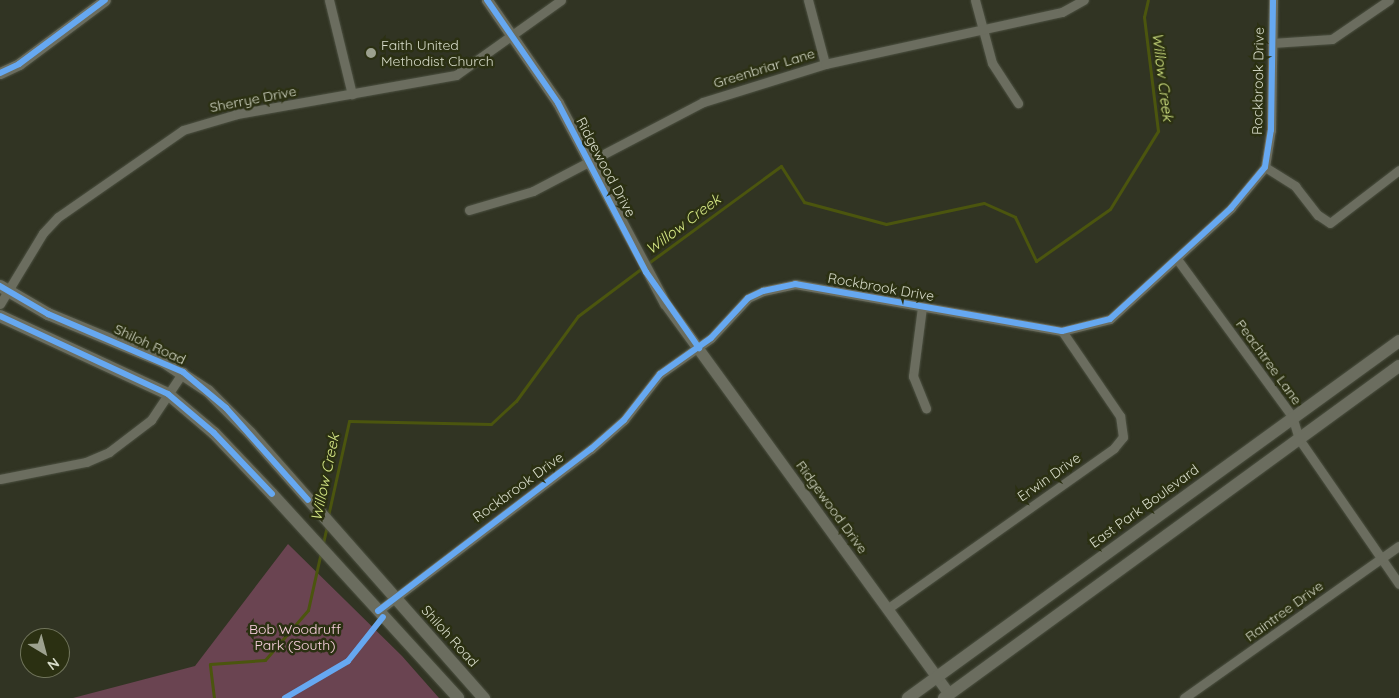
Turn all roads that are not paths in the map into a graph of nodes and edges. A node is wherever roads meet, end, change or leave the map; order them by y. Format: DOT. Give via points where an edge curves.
graph roads {
  1 [pos="105,0"];
  2 [pos="329,0"];
  3 [pos="487,0"];
  4 [pos="561,0"];
  5 [pos="808,0"];
  6 [pos="975,0"];
  7 [pos="1084,0"];
  8 [pos="1273,0"];
  9 [pos="1389,0"];
  10 [pos="983,32"];
  11 [pos="514,37"];
  12 [pos="1272,43"];
  13 [pos="824,64"];
  14 [pos="0,73"];
  15 [pos="352,94"];
  16 [pos="1018,103"];
  17 [pos="590,162"];
  18 [pos="1265,167"];
  19 [pos="1399,170"];
  20 [pos="469,210"];
  21 [pos="1177,259"];
  22 [pos="4,289"];
  23 [pos="0,304"];
  24 [pos="922,307"];
  25 [pos="0,316"];
  26 [pos="1062,331"];
  27 [pos="1399,341"];
  28 [pos="699,348"];
  29 [pos="1399,366"];
  30 [pos="182,372"];
  31 [pos="168,394"];
  32 [pos="926,410"];
  33 [pos="1292,416"];
  34 [pos="1299,439"];
  35 [pos="0,479"];
  36 [pos="1399,546"];
  37 [pos="1381,558"];
  38 [pos="1399,584"];
  39 [pos="395,596"];
  40 [pos="887,608"];
  41 [pos="378,611"];
  42 [pos="936,677"];
  43 [pos="948,697"];
  44 [pos="458,698"];
  45 [pos="484,698"];
  46 [pos="908,698"];
  47 [pos="1184,698"];
  1 -- 14 [label="street" via="19,64"];
  2 -- 15 [label="street"];
  3 -- 11 [label="street, Ridgewood Drive"];
  4 -- 11 [label="street, Sherrye Drive"];
  5 -- 13 [label="street"];
  6 -- 10 [label="street"];
  7 -- 10 [label="street, Greenbriar Lane" via="1062,12"];
  8 -- 12 [label="street, Rockbrook Drive"];
  9 -- 12 [label="street" via="1332,39"];
  10 -- 13 [label="street, Greenbriar Lane"];
  10 -- 16 [label="street" via="992,63"];
  11 -- 15 [label="street, Sherrye Drive" via="456,75"];
  11 -- 17 [label="street, Ridgewood Drive" via="558,103"];
  12 -- 18 [label="street, Rockbrook Drive" via="1272,130"];
  13 -- 17 [label="street, Greenbriar Lane" via="704,102"];
  15 -- 22 [label="street, Sherrye Drive" via="237,114 183,130 58,217"];
  17 -- 20 [label="street, Greenbriar Lane" via="533,191"];
  17 -- 28 [label="street, Ridgewood Drive" via="646,272"];
  18 -- 19 [label="street" via="1295,186 1318,215 1330,222"];
  18 -- 21 [label="street, Rockbrook Drive" via="1231,208"];
  21 -- 26 [label="street, Rockbrook Drive" via="1110,319"];
  21 -- 33 [label="street, Peachtree Lane"];
  22 -- 23 [label="street, Sherrye Drive"];
  22 -- 30 [label="main road, Shiloh Road" via="48,314"];
  24 -- 26 [label="street, Rockbrook Drive"];
  24 -- 28 [label="street, Rockbrook Drive" via="795,284 778,287 748,298"];
  24 -- 32 [label="street" via="913,376"];
  25 -- 31 [label="main road"];
  26 -- 40 [label="street, Erwin Drive" via="1120,416 1122,437 1114,448"];
  27 -- 33 [label="main road, East Park Boulevard"];
  28 -- 39 [label="street, Rockbrook Drive" via="660,374 624,420 591,449"];
  28 -- 40 [label="street, Ridgewood Drive"];
  29 -- 34 [label="main road"];
  30 -- 31 [label="street"];
  30 -- 39 [label="main road, Shiloh Road" via="232,414"];
  31 -- 35 [label="street" via="151,420 110,452 86,462"];
  31 -- 41 [label="main road" via="214,433"];
  33 -- 34 [label="street, Peachtree Lane"];
  33 -- 42 [label="main road, East Park Boulevard"];
  34 -- 37 [label="street, Peachtree Lane"];
  34 -- 43 [label="main road"];
  36 -- 37 [label="street, Raintree Drive"];
  37 -- 38 [label="street, Peachtree Lane"];
  37 -- 47 [label="street, Raintree Drive"];
  39 -- 41 [label="street, Rockbrook Drive"];
  39 -- 45 [label="main road, Shiloh Road"];
  40 -- 42 [label="street, Ridgewood Drive"];
  41 -- 44 [label="main road"];
  42 -- 43 [label="street, Ridgewood Drive"];
  42 -- 46 [label="main road, East Park Boulevard"];
}
